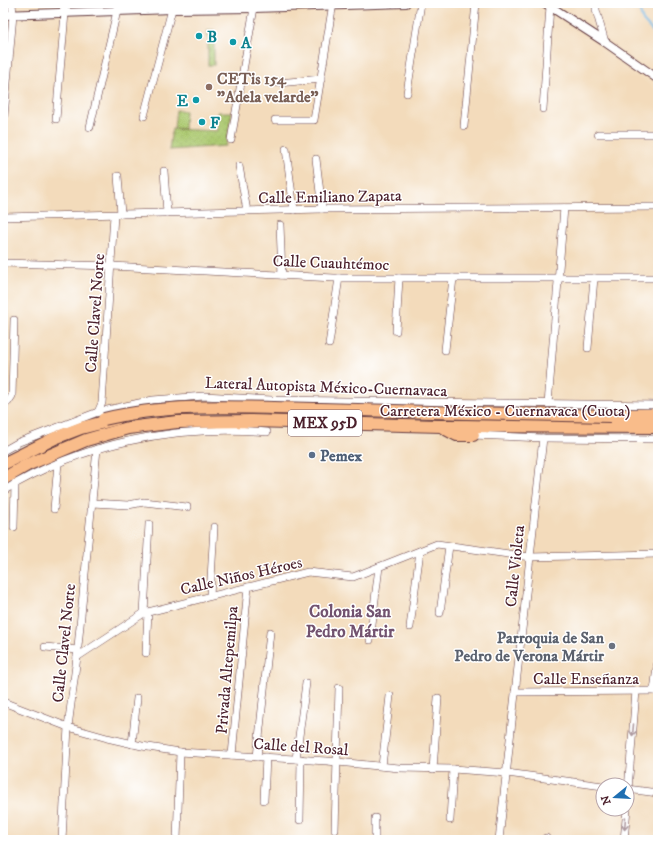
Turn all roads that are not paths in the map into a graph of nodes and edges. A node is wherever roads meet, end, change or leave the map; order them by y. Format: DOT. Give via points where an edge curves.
graph roads {
  1 [pos="12,3"];
  2 [pos="64,3"];
  3 [pos="387,3"];
  4 [pos="406,3"];
  5 [pos="421,3"];
  6 [pos="476,3"];
  7 [pos="596,3"];
  8 [pos="334,4"];
  9 [pos="548,4"];
  10 [pos="279,5"];
  11 [pos="172,6"];
  12 [pos="225,6"];
  13 [pos="117,7"];
  14 [pos="254,8"];
  15 [pos="65,13"];
  16 [pos="3,15"];
  17 [pos="13,15"];
  18 [pos="605,42"];
  19 [pos="658,79"];
  20 [pos="321,80"];
  21 [pos="278,83"];
  22 [pos="407,93"];
  23 [pos="543,109"];
  24 [pos="144,116"];
  25 [pos="56,119"];
  26 [pos="275,120"];
  27 [pos="464,126"];
  28 [pos="90,127"];
  29 [pos="3,128"];
  30 [pos="598,134"];
  31 [pos="658,134"];
  32 [pos="231,140"];
  33 [pos="286,149"];
  34 [pos="316,159"];
  35 [pos="239,166"];
  36 [pos="164,171"];
  37 [pos="118,176"];
  38 [pos="658,207"];
  39 [pos="564,208"];
  40 [pos="322,209"];
  41 [pos="294,210"];
  42 [pos="247,211"];
  43 [pos="167,213"];
  44 [pos="118,214"];
  45 [pos="3,217"];
  46 [pos="280,225"];
  47 [pos="3,263"];
  48 [pos="112,266"];
  49 [pos="282,275"];
  50 [pos="339,278"];
  51 [pos="399,278"];
  52 [pos="453,278"];
  53 [pos="558,278"];
  54 [pos="594,278"];
  55 [pos="658,278"];
  56 [pos="14,320"];
  57 [pos="396,331"];
  58 [pos="329,344"];
  59 [pos="588,348"];
  60 [pos="445,350"];
  61 [pos="3,402"];
  62 [pos="548,404"];
  63 [pos="272,405"];
  64 [pos="658,406"];
  65 [pos="98,412"];
  66 [pos="658,416"];
  67 [pos="658,421"];
  68 [pos="441,426"];
  69 [pos="658,427"];
  70 [pos="267,432"];
  71 [pos="473,435"];
  72 [pos="543,438"];
  73 [pos="658,439"];
  74 [pos="97,449"];
  75 [pos="3,451"];
  76 [pos="3,459"];
  77 [pos="58,463"];
  78 [pos="3,464"];
  79 [pos="3,469"];
  80 [pos="3,479"];
  81 [pos="15,483"];
  82 [pos="3,491"];
  83 [pos="92,503"];
  84 [pos="188,507"];
  85 [pos="54,509"];
  86 [pos="149,524"];
  87 [pos="14,527"];
  88 [pos="214,527"];
  89 [pos="449,546"];
  90 [pos="420,551"];
  91 [pos="658,554"];
  92 [pos="530,557"];
  93 [pos="379,568"];
  94 [pos="248,587"];
  95 [pos="210,596"];
  96 [pos="146,612"];
  97 [pos="440,613"];
  98 [pos="410,627"];
  99 [pos="270,632"];
  100 [pos="370,640"];
  101 [pos="45,647"];
  102 [pos="77,653"];
  103 [pos="146,653"];
  104 [pos="658,659"];
  105 [pos="306,683"];
  106 [pos="339,688"];
  107 [pos="636,691"];
  108 [pos="656,691"];
  109 [pos="515,692"];
  110 [pos="390,696"];
  111 [pos="137,698"];
  112 [pos="438,698"];
  113 [pos="3,702"];
  114 [pos="68,727"];
  115 [pos="132,744"];
  116 [pos="180,752"];
  117 [pos="232,755"];
  118 [pos="257,757"];
  119 [pos="266,757"];
  120 [pos="298,759"];
  121 [pos="337,762"];
  122 [pos="382,766"];
  123 [pos="453,769"];
  124 [pos="433,770"];
  125 [pos="507,773"];
  126 [pos="628,777"];
  127 [pos="595,785"];
  128 [pos="635,790"];
  129 [pos="658,793"];
  130 [pos="264,800"];
  131 [pos="625,817"];
  132 [pos="375,818"];
  133 [pos="300,820"];
  134 [pos="450,820"];
  135 [pos="335,830"];
  136 [pos="62,840"];
  137 [pos="178,840"];
  138 [pos="375,840"];
  139 [pos="499,840"];
  140 [pos="624,840"];
  1 -- 17 [label="street"];
  2 -- 15 [label="street"];
  3 -- 4 [label="street"];
  3 -- 8 [label="street"];
  5 -- 22 [label="street"];
  6 -- 27 [label="street"];
  7 -- 18 [label="street"];
  8 -- 10 [label="street"];
  8 -- 20 [label="street"];
  9 -- 18 [label="street"];
  9 -- 23 [label="street"];
  10 -- 14 [label="street"];
  11 -- 12 [label="street"];
  11 -- 13 [label="street"];
  11 -- 24 [label="street"];
  12 -- 14 [label="street"];
  13 -- 15 [label="street"];
  13 -- 28 [label="street"];
  14 -- 32 [label="street"];
  15 -- 17 [label="street"];
  15 -- 25 [label="street"];
  16 -- 17 [label="street"];
  17 -- 29 [label="street"];
  18 -- 19 [label="street"];
  20 -- 21 [label="street"];
  20 -- 26 [label="street" via="314,120"];
  30 -- 31 [label="street"];
  33 -- 41 [label="street"];
  34 -- 40 [label="street"];
  35 -- 42 [label="street"];
  36 -- 43 [label="street"];
  37 -- 44 [label="street, Calle Clavel Norte"];
  38 -- 39 [label="street, Calle Emiliano Zapata"];
  39 -- 40 [label="street, Calle Emiliano Zapata"];
  39 -- 53 [label="street"];
  40 -- 41 [label="street, Calle Emiliano Zapata"];
  41 -- 42 [label="street, Calle Emiliano Zapata"];
  42 -- 43 [label="street, Calle Emiliano Zapata"];
  43 -- 44 [label="street, Calle Emiliano Zapata"];
  44 -- 45 [label="street, Calle Emiliano Zapata"];
  44 -- 48 [label="street, Calle Clavel Norte"];
  46 -- 49 [label="street"];
  47 -- 48 [label="street, Calle Cuauhtémoc"];
  48 -- 49 [label="street, Calle Cuauhtémoc"];
  48 -- 65 [label="street, Calle Clavel Norte" via="102,403"];
  49 -- 50 [label="street, Calle Cuauhtémoc"];
  50 -- 51 [label="street, Calle Cuauhtémoc"];
  50 -- 58 [label="street"];
  51 -- 52 [label="street, Calle Cuauhtémoc"];
  51 -- 57 [label="street"];
  52 -- 53 [label="street, Calle Cuauhtémoc"];
  52 -- 60 [label="street"];
  53 -- 54 [label="street, Calle Cuauhtémoc"];
  53 -- 62 [label="street"];
  54 -- 55 [label="street, Calle Cuauhtémoc"];
  54 -- 59 [label="street"];
  56 -- 61 [label="street" via="12,396 8,402"];
  62 -- 63 [label="street, Lateral Autopista México-Cuernavaca"];
  62 -- 64 [label="street, Lateral Autopista México-Cuernavaca"];
  63 -- 65 [label="street, Lateral Autopista México-Cuernavaca" via="204,396 153,400"];
  63 -- 66 [label="highway, Carretera México - Cuernavaca (Cuota) / MEX 95D" via="382,416"];
  63 -- 78 [label="highway, Carretera México - Cuernavaca (Cuota) / MEX 95D" via="154,412 115,420 81,428 55,438"];
  65 -- 75 [label="street, Lateral Autopista México-Cuernavaca" via="19,442"];
  66 -- 76 [label="highway, bridge" via="286,408 162,409 123,414 82,424"];
  67 -- 79 [label="highway" via="188,417 150,420 92,432 36,453"];
  68 -- 69 [label="highway, Carretera México - Cuernavaca (Cuota) / MEX 95D"];
  68 -- 71 [label="highway" via="457,435"];
  68 -- 80 [label="highway, Carretera México - Cuernavaca (Cuota) / MEX 95D" via="251,421 151,424 86,440 27,465"];
  70 -- 74 [label="street" via="237,429 180,433 146,437"];
  71 -- 72 [label="street"];
  72 -- 73 [label="street"];
  72 -- 92 [label="street, Calle Violeta"];
  74 -- 77 [label="street"];
  74 -- 83 [label="street, Calle Clavel Norte"];
  77 -- 81 [label="street"];
  77 -- 85 [label="street"];
  81 -- 82 [label="street"];
  81 -- 87 [label="street"];
  83 -- 84 [label="street" via="128,505 144,502"];
  83 -- 102 [label="street, Calle Clavel Norte"];
  86 -- 96 [label="street"];
  88 -- 95 [label="street"];
  89 -- 90 [label="street, Calle Niños Héroes" via="437,544"];
  89 -- 92 [label="street, Calle Niños Héroes"];
  89 -- 97 [label="street"];
  90 -- 93 [label="street, Calle Niños Héroes"];
  90 -- 98 [label="street"];
  91 -- 92 [label="street, Calle Niños Héroes"];
  92 -- 109 [label="street, Calle Violeta"];
  93 -- 94 [label="street, Calle Niños Héroes" via="352,577 308,572"];
  93 -- 100 [label="street"];
  94 -- 95 [label="street, Calle Niños Héroes"];
  94 -- 117 [label="street, Privada Altepemilpa"];
  95 -- 96 [label="street, Calle Niños Héroes"];
  96 -- 102 [label="street, Calle Niños Héroes"];
  96 -- 103 [label="street"];
  99 -- 118 [label="street"];
  101 -- 102 [label="street"];
  102 -- 114 [label="street, Calle Clavel Norte"];
  104 -- 108 [label="street"];
  105 -- 120 [label="street"];
  106 -- 121 [label="street"];
  107 -- 108 [label="street, Calle Enseñanza"];
  107 -- 109 [label="street, Calle Enseñanza"];
  107 -- 126 [label="street, one-way"];
  109 -- 125 [label="street, Calle Violeta"];
  110 -- 122 [label="street"];
  111 -- 115 [label="street"];
  112 -- 124 [label="street"];
  113 -- 114 [label="street, Calle del Rosal"];
  114 -- 115 [label="street, Calle del Rosal"];
  114 -- 136 [label="street, Calle Clavel Norte"];
  115 -- 116 [label="street, Calle del Rosal"];
  116 -- 117 [label="street, Calle del Rosal"];
  116 -- 137 [label="street"];
  117 -- 118 [label="street, Calle del Rosal"];
  118 -- 119 [label="street, Calle del Rosal"];
  119 -- 120 [label="street, Calle del Rosal"];
  119 -- 130 [label="street"];
  120 -- 121 [label="street, Calle del Rosal"];
  120 -- 133 [label="street"];
  121 -- 122 [label="street, Calle del Rosal"];
  121 -- 135 [label="street"];
  122 -- 124 [label="street, Calle del Rosal"];
  123 -- 124 [label="street, Calle del Rosal"];
  123 -- 125 [label="street, Calle del Rosal"];
  123 -- 134 [label="street"];
  125 -- 127 [label="street, Calle del Rosal"];
  125 -- 139 [label="street, Calle Violeta"];
  128 -- 129 [label="street"];
  131 -- 140 [label="street, one-way"];
  132 -- 138 [label="street"];
}
